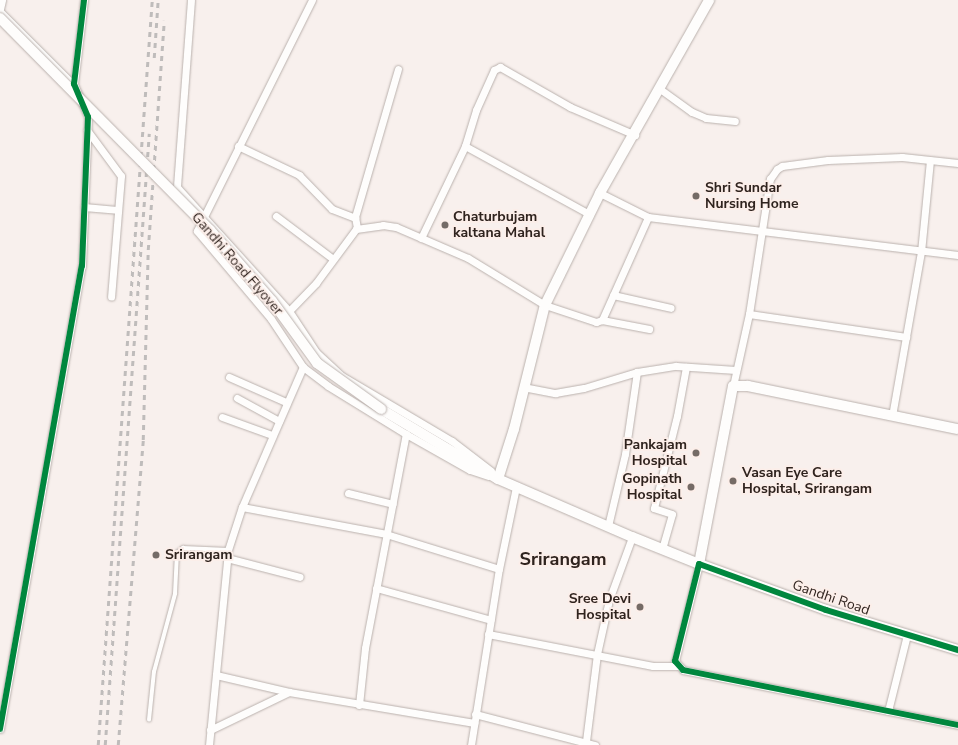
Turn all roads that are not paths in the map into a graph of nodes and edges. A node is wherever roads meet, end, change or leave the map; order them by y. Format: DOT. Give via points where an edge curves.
graph roads {
  1 [pos="2,0"];
  2 [pos="84,0"];
  3 [pos="191,0"];
  4 [pos="312,0"];
  5 [pos="709,0"];
  6 [pos="0,9"];
  7 [pos="0,18"];
  8 [pos="398,69"];
  9 [pos="74,84"];
  10 [pos="659,90"];
  11 [pos="735,121"];
  12 [pos="87,130"];
  13 [pos="636,132"];
  14 [pos="238,146"];
  15 [pos="465,146"];
  16 [pos="930,160"];
  17 [pos="958,163"];
  18 [pos="600,193"];
  19 [pos="84,207"];
  20 [pos="117,210"];
  21 [pos="589,214"];
  22 [pos="204,215"];
  23 [pos="276,216"];
  24 [pos="648,217"];
  25 [pos="355,218"];
  26 [pos="357,228"];
  27 [pos="762,232"];
  28 [pos="421,238"];
  29 [pos="921,252"];
  30 [pos="958,255"];
  31 [pos="333,259"];
  32 [pos="613,295"];
  33 [pos="111,297"];
  34 [pos="545,305"];
  35 [pos="671,308"];
  36 [pos="289,311"];
  37 [pos="749,314"];
  38 [pos="602,320"];
  39 [pos="649,330"];
  40 [pos="906,337"];
  41 [pos="303,367"];
  42 [pos="686,367"];
  43 [pos="736,370"];
  44 [pos="637,372"];
  45 [pos="230,377"];
  46 [pos="733,386"];
  47 [pos="522,390"];
  48 [pos="238,398"];
  49 [pos="286,402"];
  50 [pos="892,416"];
  51 [pos="222,417"];
  52 [pos="278,421"];
  53 [pos="958,429"];
  54 [pos="406,434"];
  55 [pos="272,436"];
  56 [pos="498,479"];
  57 [pos="516,487"];
  58 [pos="348,493"];
  59 [pos="393,504"];
  60 [pos="242,508"];
  61 [pos="608,526"];
  62 [pos="386,534"];
  63 [pos="632,537"];
  64 [pos="662,549"];
  65 [pos="228,550"];
  66 [pos="227,558"];
  67 [pos="699,564"];
  68 [pos="499,569"];
  69 [pos="300,577"];
  70 [pos="376,588"];
  71 [pos="491,620"];
  72 [pos="488,634"];
  73 [pos="907,635"];
  74 [pos="958,650"];
  75 [pos="597,654"];
  76 [pos="678,666"];
  77 [pos="216,675"];
  78 [pos="3,691"];
  79 [pos="289,692"];
  80 [pos="359,704"];
  81 [pos="888,711"];
  82 [pos="475,714"];
  83 [pos="149,720"];
  84 [pos="474,723"];
  85 [pos="958,725"];
  86 [pos="0,729"];
  87 [pos="210,730"];
  88 [pos="586,741"];
  89 [pos="209,745"];
  90 [pos="471,745"];
  91 [pos="595,745"];
  1 -- 6 [label="street"];
  2 -- 9 [label="street"];
  3 -- 22 [label="street" via="176,182"];
  4 -- 14 [label="street"];
  5 -- 10 [label="main road"];
  6 -- 9 [label="lane"];
  7 -- 56 [label="main road, Gandhi Road Flyover, bridge" via="210,230 275,305 317,363 381,409"];
  8 -- 25 [label="street"];
  9 -- 12 [label="street" via="87,114"];
  10 -- 11 [label="street" via="692,112 706,118"];
  10 -- 13 [label="main road"];
  12 -- 19 [label="street"];
  12 -- 20 [label="street" via="120,173"];
  13 -- 15 [label="street" via="570,107 500,67 495,68 476,110"];
  13 -- 18 [label="main road"];
  14 -- 22 [label="street"];
  14 -- 25 [label="street" via="299,175 332,210"];
  15 -- 21 [label="street"];
  15 -- 28 [label="street"];
  16 -- 17 [label="street"];
  16 -- 27 [label="street" via="902,157 836,159 782,166 770,179"];
  16 -- 29 [label="street"];
  18 -- 21 [label="main road"];
  18 -- 24 [label="street"];
  19 -- 20 [label="street"];
  19 -- 78 [label="street" via="80,275"];
  20 -- 33 [label="street"];
  21 -- 34 [label="main road"];
  22 -- 36 [label="street"];
  22 -- 41 [label="street" via="197,227 198,234 271,319"];
  23 -- 31 [label="street"];
  24 -- 27 [label="street"];
  24 -- 32 [label="street"];
  25 -- 26 [label="street"];
  26 -- 28 [label="street" via="389,225"];
  26 -- 31 [label="street"];
  27 -- 29 [label="street"];
  27 -- 37 [label="street"];
  28 -- 34 [label="street" via="468,258"];
  29 -- 30 [label="street"];
  29 -- 40 [label="street"];
  31 -- 36 [label="street" via="316,283"];
  32 -- 35 [label="street"];
  32 -- 38 [label="street"];
  34 -- 38 [label="street" via="592,323"];
  34 -- 47 [label="main road"];
  36 -- 56 [label="street" via="316,352 342,376 452,441 484,464"];
  37 -- 40 [label="street"];
  37 -- 43 [label="street"];
  38 -- 39 [label="street"];
  40 -- 50 [label="street"];
  41 -- 49 [label="street"];
  41 -- 54 [label="street" via="328,386"];
  42 -- 43 [label="street"];
  42 -- 44 [label="street"];
  42 -- 64 [label="street" via="677,416 654,508 672,514"];
  43 -- 46 [label="street"];
  44 -- 47 [label="street" via="584,388 555,393"];
  44 -- 61 [label="street" via="625,454"];
  45 -- 49 [label="street"];
  46 -- 50 [label="main road" via="748,386"];
  46 -- 67 [label="main road"];
  47 -- 56 [label="main road" via="514,429"];
  48 -- 52 [label="street"];
  49 -- 52 [label="street"];
  50 -- 53 [label="main road"];
  51 -- 55 [label="street"];
  52 -- 55 [label="street"];
  54 -- 56 [label="street" via="470,470"];
  54 -- 59 [label="street"];
  55 -- 60 [label="street"];
  56 -- 57 [label="main road, Gandhi Road"];
  57 -- 61 [label="main road, Gandhi Road"];
  57 -- 68 [label="street"];
  58 -- 59 [label="street"];
  59 -- 62 [label="street"];
  60 -- 62 [label="street"];
  60 -- 65 [label="street"];
  61 -- 63 [label="main road, Gandhi Road"];
  62 -- 68 [label="street"];
  62 -- 70 [label="street"];
  63 -- 64 [label="main road, Gandhi Road"];
  63 -- 75 [label="street" via="609,600"];
  64 -- 67 [label="main road, Gandhi Road"];
  65 -- 66 [label="street"];
  65 -- 83 [label="lane" via="183,548 177,553 175,594 154,672"];
  66 -- 69 [label="street"];
  66 -- 77 [label="street"];
  67 -- 73 [label="main road, Gandhi Road" via="826,610"];
  67 -- 76 [label="street" via="675,661"];
  68 -- 71 [label="street"];
  70 -- 71 [label="street"];
  70 -- 80 [label="street" via="365,648"];
  71 -- 72 [label="street"];
  72 -- 75 [label="street"];
  72 -- 82 [label="street"];
  73 -- 74 [label="main road, Gandhi Road"];
  73 -- 81 [label="street"];
  75 -- 76 [label="street" via="653,666"];
  75 -- 88 [label="street"];
  76 -- 81 [label="street" via="683,670"];
  77 -- 79 [label="street"];
  77 -- 87 [label="street"];
  78 -- 86 [label="street"];
  79 -- 80 [label="street"];
  79 -- 87 [label="street"];
  80 -- 84 [label="street"];
  81 -- 85 [label="street"];
  82 -- 84 [label="street"];
  82 -- 88 [label="street"];
  84 -- 90 [label="street"];
  87 -- 89 [label="street"];
  88 -- 91 [label="street"];
}
